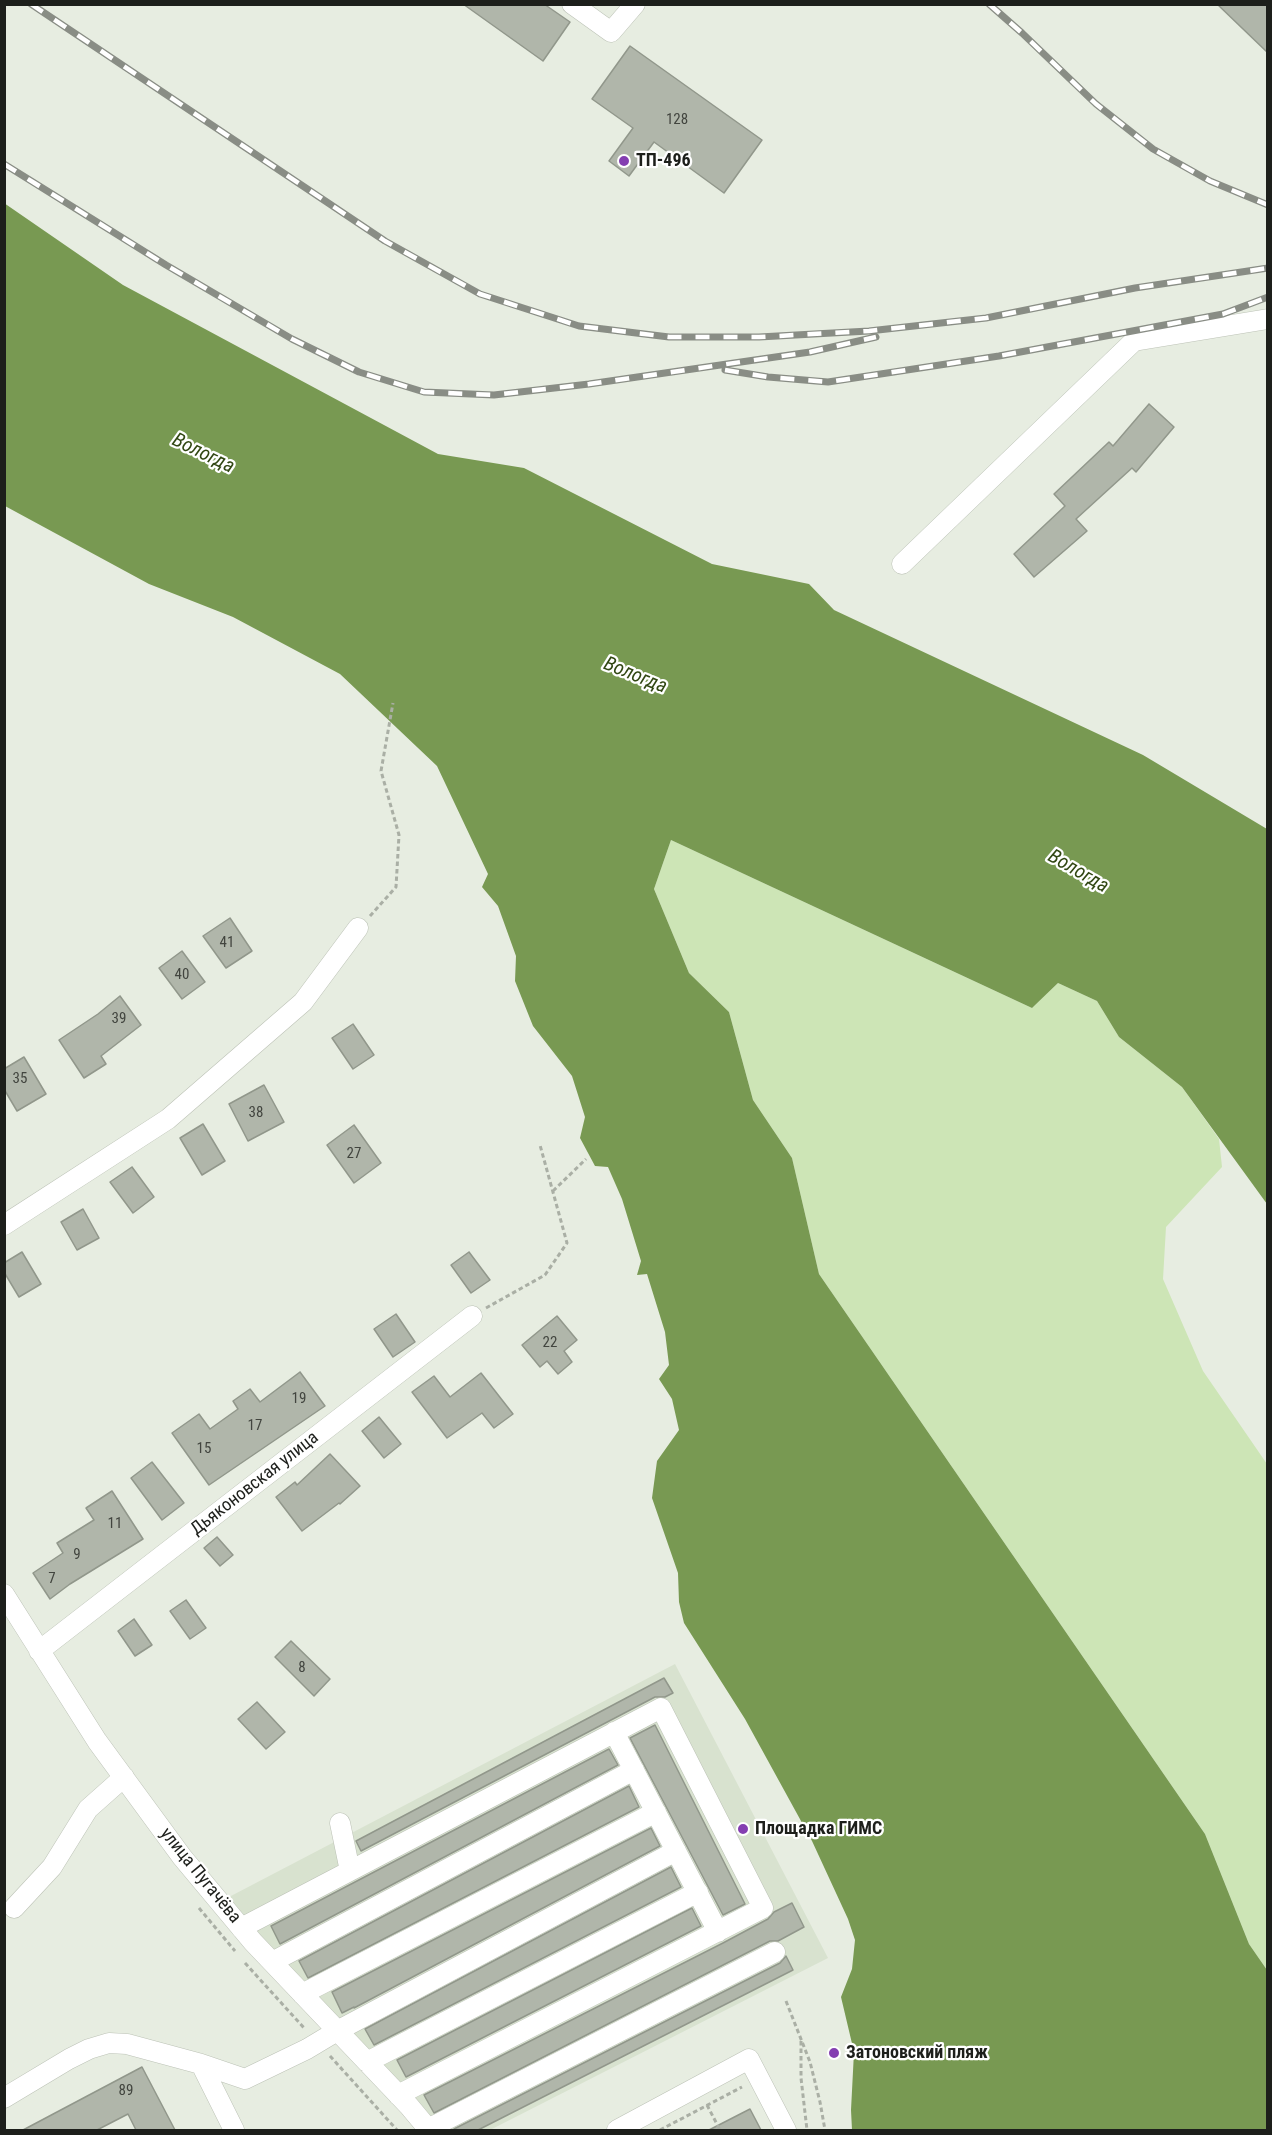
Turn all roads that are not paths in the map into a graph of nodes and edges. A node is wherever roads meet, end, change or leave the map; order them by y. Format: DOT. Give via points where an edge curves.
graph roads {
  1 [pos="572,4"];
  2 [pos="635,4"];
  3 [pos="1268,318"];
  4 [pos="902,564"];
  5 [pos="358,928"];
  6 [pos="4,1225"];
  7 [pos="472,1316"];
  8 [pos="4,1594"];
  9 [pos="39,1651"];
  10 [pos="614,1732"];
  11 [pos="634,1770"];
  12 [pos="124,1777"];
  13 [pos="656,1812"];
  14 [pos="340,1823"];
  15 [pos="676,1851"];
  16 [pos="350,1871"];
  17 [pos="698,1892"];
  18 [pos="14,1908"];
  19 [pos="241,1928"];
  20 [pos="718,1932"];
  21 [pos="775,1952"];
  22 [pos="272,1962"];
  23 [pos="302,1994"];
  24 [pos="337,2031"];
  25 [pos="367,2062"];
  26 [pos="201,2064"];
  27 [pos="398,2095"];
  28 [pos="4,2098"];
  29 [pos="234,2130"];
  30 [pos="429,2130"];
  31 [pos="617,2130"];
  32 [pos="786,2130"];
  1 -- 2 [label="street" via="611,32"];
  3 -- 4 [label="street" via="1134,341"];
  5 -- 6 [label="street" via="303,1002 168,1119"];
  7 -- 9 [label="street, Дьяконовская улица"];
  8 -- 9 [label="street, улица Пугачёва"];
  9 -- 12 [label="street, улица Пугачёва"];
  10 -- 11 [label="street"];
  10 -- 16 [label="street"];
  10 -- 20 [label="street" via="661,1708 763,1908"];
  11 -- 13 [label="street"];
  11 -- 22 [label="street"];
  12 -- 18 [label="street" via="88,1809 52,1867"];
  12 -- 19 [label="street, улица Пугачёва" via="182,1857"];
  13 -- 15 [label="street"];
  13 -- 23 [label="street"];
  14 -- 16 [label="street"];
  15 -- 17 [label="street"];
  15 -- 24 [label="street"];
  16 -- 19 [label="street"];
  17 -- 20 [label="street"];
  17 -- 25 [label="street"];
  19 -- 22 [label="street, улица Пугачёва"];
  20 -- 27 [label="street"];
  21 -- 30 [label="street"];
  22 -- 23 [label="street, улица Пугачёва"];
  23 -- 24 [label="street, улица Пугачёва"];
  24 -- 25 [label="street, улица Пугачёва"];
  24 -- 26 [label="street" via="245,2079"];
  25 -- 27 [label="street, улица Пугачёва"];
  26 -- 28 [label="street" via="127,2044 109,2043 88,2049"];
  26 -- 29 [label="street"];
  27 -- 30 [label="street, улица Пугачёва"];
  31 -- 32 [label="street" via="749,2059"];
}
